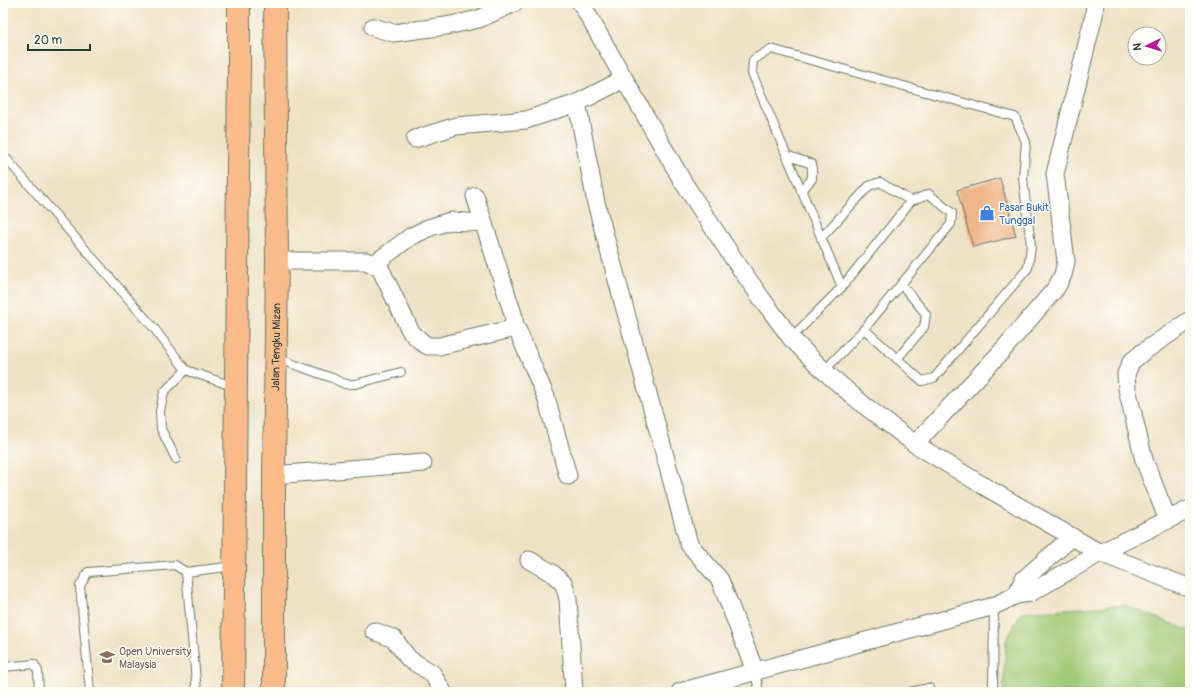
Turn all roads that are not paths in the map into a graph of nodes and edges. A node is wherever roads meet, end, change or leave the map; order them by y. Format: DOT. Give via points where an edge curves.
graph roads {
  1 [pos="239,3"];
  2 [pos="275,3"];
  3 [pos="514,3"];
  4 [pos="581,3"];
  5 [pos="1096,3"];
  6 [pos="373,27"];
  7 [pos="624,79"];
  8 [pos="577,103"];
  9 [pos="415,139"];
  10 [pos="3,154"];
  11 [pos="786,155"];
  12 [pos="801,191"];
  13 [pos="475,196"];
  14 [pos="912,201"];
  15 [pos="484,223"];
  16 [pos="821,238"];
  17 [pos="278,261"];
  18 [pos="374,264"];
  19 [pos="901,284"];
  20 [pos="842,287"];
  21 [pos="1190,320"];
  22 [pos="514,322"];
  23 [pos="864,330"];
  24 [pos="791,338"];
  25 [pos="276,358"];
  26 [pos="897,359"];
  27 [pos="186,370"];
  28 [pos="824,371"];
  29 [pos="401,372"];
  30 [pos="236,387"];
  31 [pos="915,444"];
  32 [pos="176,458"];
  33 [pos="423,463"];
  34 [pos="274,475"];
  35 [pos="568,476"];
  36 [pos="1190,510"];
  37 [pos="1168,520"];
  38 [pos="1072,537"];
  39 [pos="1100,553"];
  40 [pos="529,560"];
  41 [pos="234,566"];
  42 [pos="186,572"];
  43 [pos="1190,588"];
  44 [pos="1016,595"];
  45 [pos="994,606"];
  46 [pos="374,631"];
  47 [pos="3,667"];
  48 [pos="755,671"];
  49 [pos="929,688"];
  50 [pos="700,689"];
  51 [pos="39,692"];
  52 [pos="90,692"];
  53 [pos="197,692"];
  54 [pos="233,692"];
  55 [pos="274,692"];
  56 [pos="443,692"];
  57 [pos="574,692"];
  58 [pos="680,692"];
  59 [pos="759,692"];
  60 [pos="910,692"];
  61 [pos="993,692"];
  1 -- 30 [label="highway"];
  2 -- 17 [label="highway, Jalan Tengku Mizan"];
  3 -- 6 [label="street" via="480,19 446,26 394,33"];
  4 -- 7 [label="street"];
  5 -- 31 [label="street" via="1055,174 1066,261 1063,275 1056,288 1001,352"];
  7 -- 8 [label="street"];
  7 -- 24 [label="street" via="683,182"];
  8 -- 9 [label="street" via="526,120 456,126"];
  8 -- 48 [label="street" via="596,203 689,544 720,580"];
  10 -- 27 [label="lane" via="153,327"];
  11 -- 12 [label="lane"];
  11 -- 12 [label="lane" via="812,164 812,179"];
  11 -- 26 [label="lane" via="752,73 753,60 772,49 1015,117 1026,142 1023,178 1031,246 1028,268 934,378 922,381"];
  12 -- 16 [label="lane"];
  13 -- 15 [label="street"];
  14 -- 16 [label="lane" via="880,182 869,186"];
  14 -- 19 [label="lane" via="929,194 952,213 951,224"];
  14 -- 20 [label="lane"];
  15 -- 18 [label="street" via="450,221 428,228 410,237"];
  15 -- 22 [label="street"];
  16 -- 20 [label="lane"];
  17 -- 18 [label="street" via="366,261"];
  17 -- 25 [label="highway, Jalan Tengku Mizan"];
  18 -- 22 [label="street" via="380,268 411,332 428,346 439,346 507,330 512,328"];
  19 -- 23 [label="lane"];
  19 -- 26 [label="lane" via="926,314 924,327"];
  20 -- 24 [label="lane"];
  21 -- 37 [label="street" via="1131,362 1126,374 1127,389 1144,460"];
  22 -- 35 [label="street" via="546,397"];
  23 -- 26 [label="lane"];
  23 -- 28 [label="lane"];
  24 -- 28 [label="street"];
  25 -- 29 [label="lane" via="345,384 355,384"];
  25 -- 34 [label="highway, Jalan Tengku Mizan"];
  27 -- 30 [label="lane"];
  27 -- 32 [label="lane" via="164,392 160,411 161,429"];
  28 -- 31 [label="street" via="864,406"];
  30 -- 41 [label="highway"];
  31 -- 38 [label="street"];
  33 -- 34 [label="street"];
  34 -- 55 [label="highway, Jalan Tengku Mizan"];
  36 -- 37 [label="street"];
  37 -- 39 [label="street"];
  38 -- 39 [label="street"];
  38 -- 44 [label="street" via="1022,580"];
  39 -- 43 [label="street"];
  39 -- 44 [label="street" via="1030,593"];
  40 -- 57 [label="street" via="552,573 564,584 568,599"];
  41 -- 42 [label="lane"];
  41 -- 54 [label="highway"];
  42 -- 52 [label="lane" via="175,565 88,572 80,586"];
  42 -- 53 [label="lane"];
  44 -- 45 [label="street"];
  45 -- 48 [label="street"];
  45 -- 61 [label="lane"];
  46 -- 56 [label="street" via="394,639 409,659 432,673"];
  47 -- 51 [label="lane" via="34,664 38,671"];
  48 -- 50 [label="street"];
  48 -- 59 [label="lane"];
  49 -- 60 [label="lane"];
  50 -- 58 [label="street"];
}
